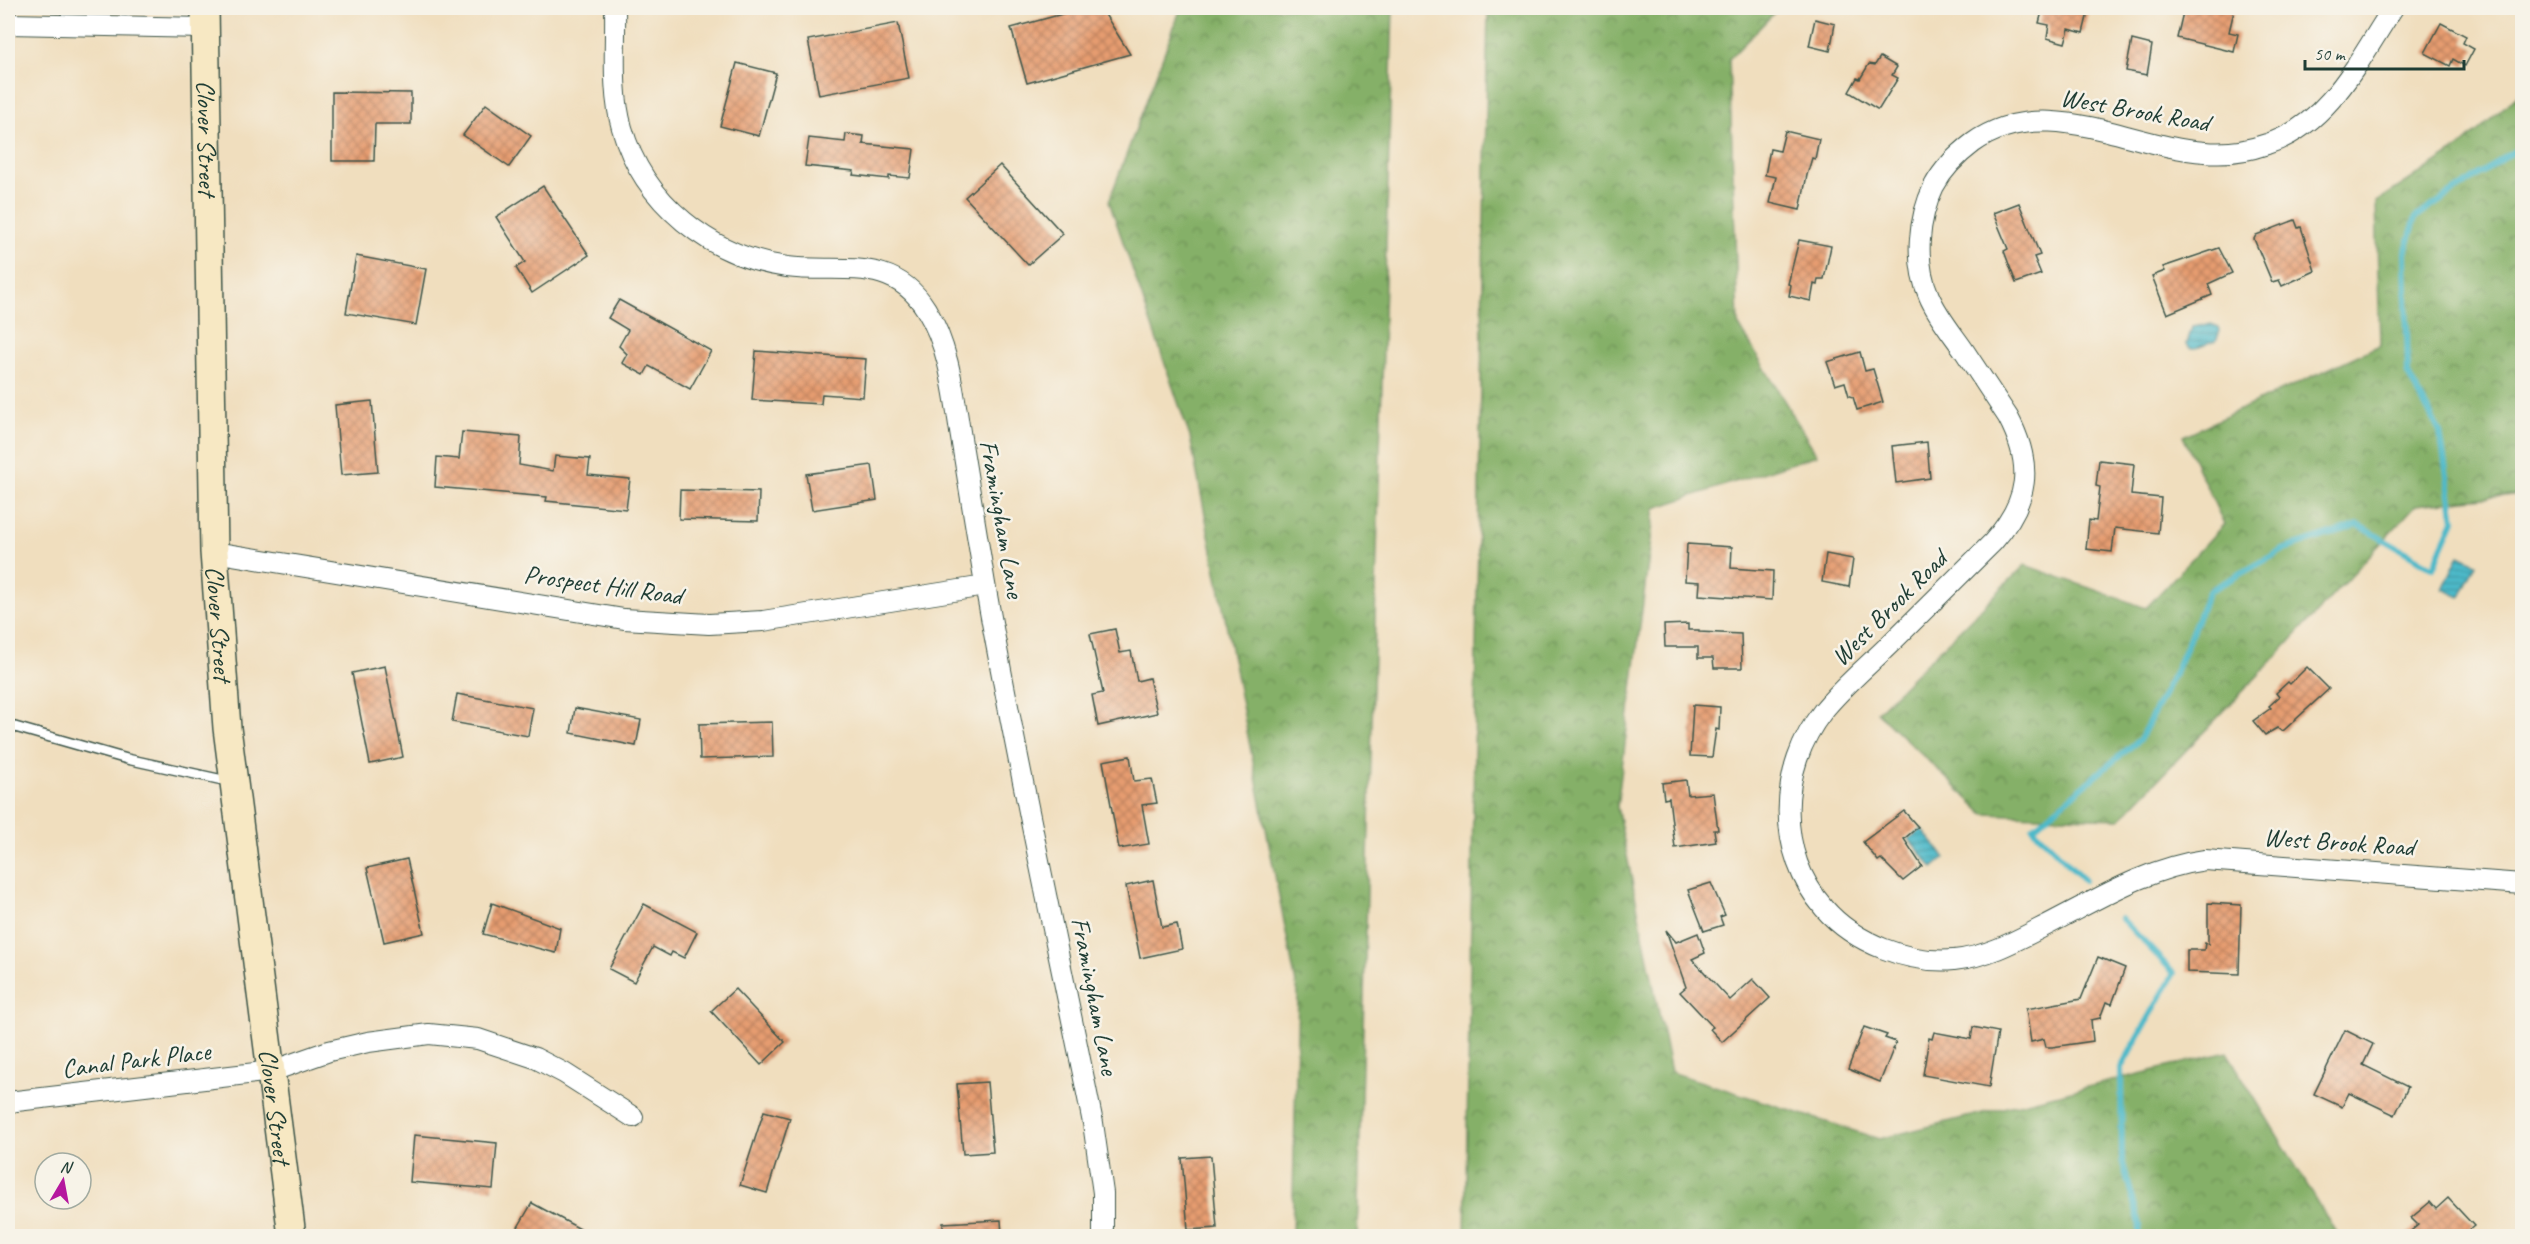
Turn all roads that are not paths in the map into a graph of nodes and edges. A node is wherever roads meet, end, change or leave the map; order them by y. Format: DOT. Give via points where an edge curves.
graph roads {
  1 [pos="615,8"];
  2 [pos="2393,8"];
  3 [pos="205,18"];
  4 [pos="8,24"];
  5 [pos="214,552"];
  6 [pos="986,585"];
  7 [pos="8,725"];
  8 [pos="234,782"];
  9 [pos="2523,884"];
  10 [pos="272,1071"];
  11 [pos="8,1102"];
  12 [pos="633,1117"];
  13 [pos="292,1236"];
  14 [pos="1103,1236"];
  1 -- 6 [label="street, Framingham Lane" via="616,90 621,126 633,158 672,211 697,234 759,262 787,267 856,268 892,278 906,286 928,312 945,352 951,379"];
  2 -- 9 [label="street, West Brook Road" via="2322,110 2290,135 2270,144 2248,150 2204,152 2083,125 2040,122 1998,129 1962,151 1946,167 1928,200 1923,220 1919,241 1923,279 1938,313 2018,435 2024,462 2023,490 2017,509 1993,542 1824,710 1800,750 1788,820 1798,865 1810,890 1826,910 1873,943 1932,960 1972,957 2004,947 2148,874 2205,860"];
  3 -- 4 [label="street"];
  3 -- 5 [label="main road, Clover Street"];
  5 -- 6 [label="street, Prospect Hill Road" via="624,619 684,624 763,621"];
  5 -- 8 [label="main road, Clover Street"];
  6 -- 14 [label="street, Framingham Lane" via="1094,1123 1103,1193"];
  7 -- 8 [label="lane" via="127,759"];
  8 -- 10 [label="main road, Clover Street"];
  10 -- 11 [label="street, Canal Park Place"];
  10 -- 12 [label="street, Canal Park Place" via="368,1042 454,1035 504,1046 535,1058"];
  10 -- 13 [label="main road, Clover Street"];
}
